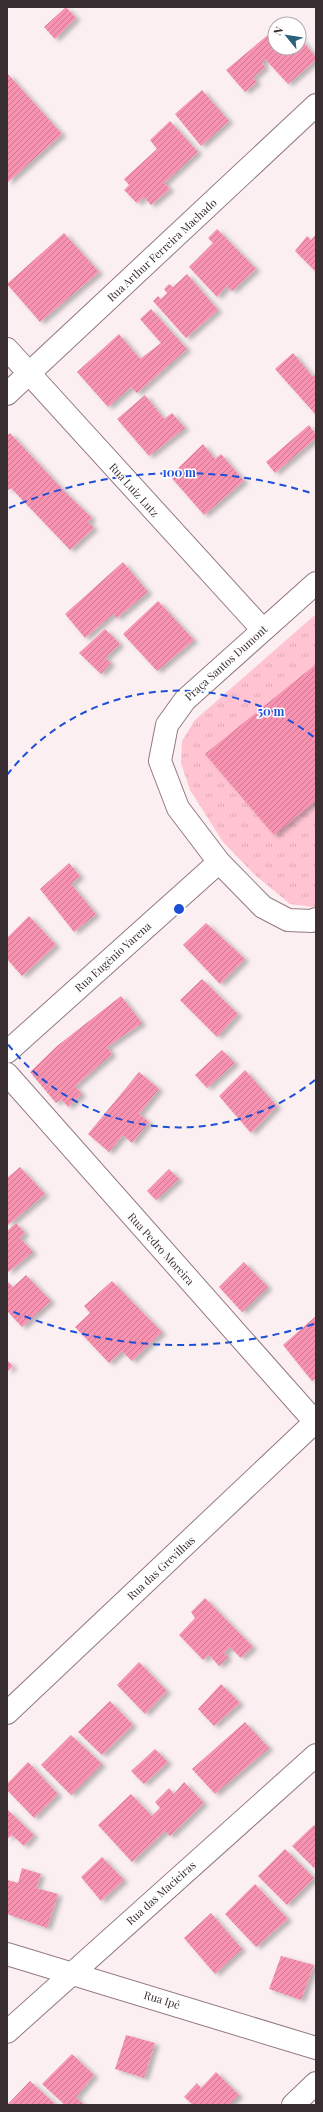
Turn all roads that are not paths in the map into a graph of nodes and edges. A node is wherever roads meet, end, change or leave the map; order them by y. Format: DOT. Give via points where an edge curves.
graph roads {
  1 [pos="316,105"];
  2 [pos="7,349"];
  3 [pos="29,375"];
  4 [pos="7,394"];
  5 [pos="316,583"];
  6 [pos="263,630"];
  7 [pos="219,862"];
  8 [pos="316,919"];
  9 [pos="7,1052"];
  10 [pos="7,1074"];
  11 [pos="316,1422"];
  12 [pos="7,1714"];
  13 [pos="316,1755"];
  14 [pos="7,1954"];
  15 [pos="72,1973"];
  16 [pos="7,2032"];
  17 [pos="316,2048"];
  18 [pos="316,2083"];
  19 [pos="293,2105"];
  1 -- 3 [label="street, Rua Arthur Ferreira Machado"];
  2 -- 3 [label="street, Rua Luiz Lutz"];
  3 -- 4 [label="street, Rua Arthur Ferreira Machado"];
  3 -- 6 [label="street, Rua Luiz Lutz"];
  5 -- 6 [label="street, Praça Santos Dumont"];
  6 -- 7 [label="street, Praça Santos Dumont" via="185,700 167,725 160,761 178,808"];
  7 -- 8 [label="street, Praça Santos Dumont" via="263,907 288,920"];
  7 -- 9 [label="street, Rua Eugênio Yarena"];
  10 -- 11 [label="street, Rua Pedro Moreira"];
  11 -- 12 [label="street, Rua das Grevilhas"];
  13 -- 15 [label="street, Rua das Macieiras"];
  14 -- 15 [label="street, Rua Ipê"];
  15 -- 16 [label="street, Rua das Macieiras"];
  15 -- 17 [label="street, Rua Ipê"];
  18 -- 19 [label="street"];
}
